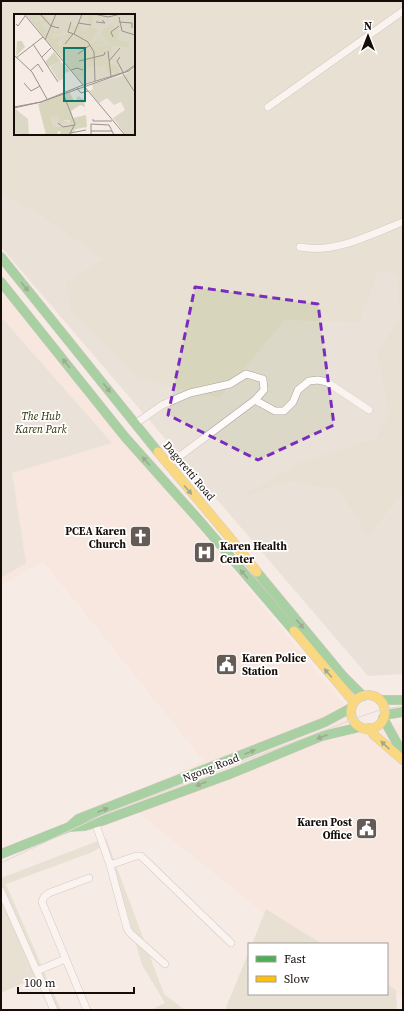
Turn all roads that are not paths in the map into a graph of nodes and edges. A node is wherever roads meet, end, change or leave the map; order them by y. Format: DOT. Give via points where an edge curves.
graph roads {
  1 [pos="403,11"];
  2 [pos="268,107"];
  3 [pos="403,222"];
  4 [pos="300,247"];
  5 [pos="1,257"];
  6 [pos="1,282"];
  7 [pos="255,400"];
  8 [pos="368,410"];
  9 [pos="135,424"];
  10 [pos="168,465"];
  11 [pos="363,696"];
  12 [pos="380,700"];
  13 [pos="403,700"];
  14 [pos="352,705"];
  15 [pos="403,712"];
  16 [pos="384,716"];
  17 [pos="364,728"];
  18 [pos="403,754"];
  19 [pos="403,760"];
  20 [pos="167,785"];
  21 [pos="172,796"];
  22 [pos="95,822"];
  23 [pos="69,827"];
  24 [pos="1,854"];
  25 [pos="110,865"];
  26 [pos="89,878"];
  27 [pos="1,891"];
  28 [pos="231,943"];
  29 [pos="65,959"];
  30 [pos="165,964"];
  31 [pos="37,971"];
  32 [pos="54,1010"];
  33 [pos="87,1010"];
  1 -- 2 [label="street"];
  3 -- 4 [label="street" via="340,246 320,249"];
  5 -- 9 [label="main road, Dagoretti Road, one-way"];
  14 -- 6 [label="main road, one-way" via="199,520 125,437"];
  7 -- 8 [label="street" via="275,411 284,411 293,402 298,390 309,380 318,380 327,382"];
  7 -- 9 [label="street" via="264,390 263,379 246,374 230,384 190,393 162,405"];
  7 -- 10 [label="street"];
  9 -- 10 [label="main road, Dagoretti Road"];
  10 -- 11 [label="main road, Dagoretti Road, one-way" via="274,594"];
  11 -- 12 [label="main road" via="373,696"];
  11 -- 14 [label="main road"];
  12 -- 13 [label="main road"];
  12 -- 16 [label="main road"];
  14 -- 17 [label="main road" via="352,719"];
  20 -- 14 [label="main road, Ngong Road, one-way" via="325,722"];
  15 -- 16 [label="main road"];
  16 -- 17 [label="main road" via="376,726"];
  16 -- 18 [label="main road"];
  19 -- 17 [label="main road, one-way"];
  17 -- 21 [label="main road, Ngong Road, one-way" via="350,728 324,736"];
  20 -- 21 [label="main road"];
  23 -- 20 [label="main road, Ngong Road, one-way" via="78,819"];
  21 -- 22 [label="main road, Ngong Road"];
  22 -- 23 [label="main road, Ngong Road" via="76,828"];
  22 -- 25 [label="street"];
  23 -- 24 [label="main road, Ngong Road"];
  25 -- 28 [label="street" via="141,856"];
  25 -- 30 [label="street" via="127,928"];
  26 -- 29 [label="street" via="49,893 42,902"];
  27 -- 31 [label="street"];
  29 -- 31 [label="street"];
  29 -- 33 [label="street"];
  31 -- 32 [label="street"];
}
